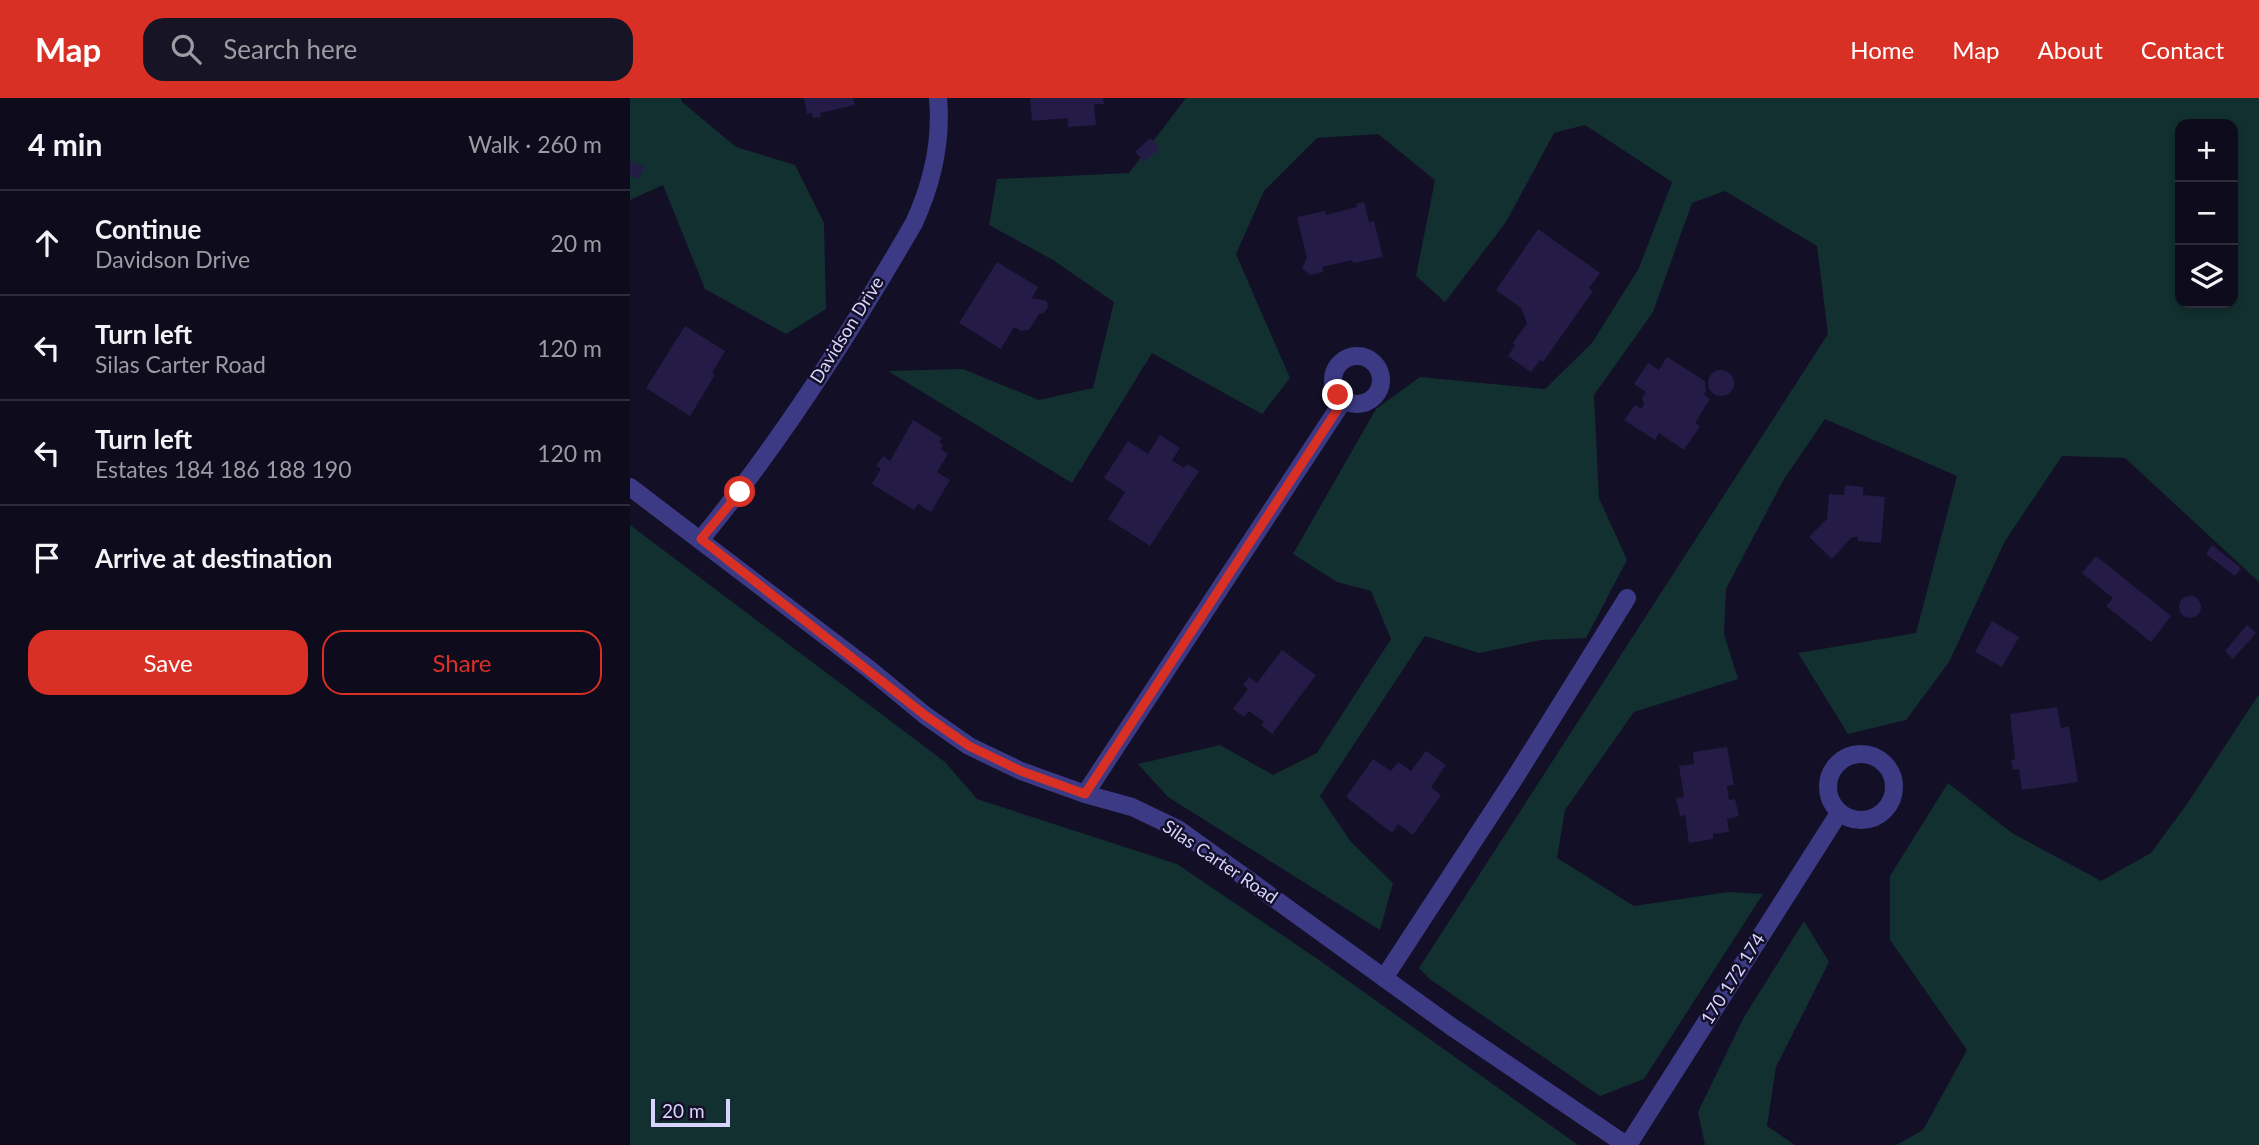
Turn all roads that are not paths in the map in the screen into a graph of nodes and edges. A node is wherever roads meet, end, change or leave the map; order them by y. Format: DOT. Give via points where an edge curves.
graph roads {
  1 [pos="938,98"];
  2 [pos="1343,401"];
  3 [pos="630,487"];
  4 [pos="701,539"];
  5 [pos="1627,598"];
  6 [pos="1085,794"];
  7 [pos="1839,813"];
  8 [pos="1384,978"];
  9 [pos="1627,1145"];
  1 -- 4 [label="street, Davidson Drive" via="934,170 914,223 775,442"];
  2 -- 6 [label="street"];
  3 -- 4 [label="street, Silas Carter Road"];
  4 -- 6 [label="street, Silas Carter Road" via="969,746"];
  5 -- 8 [label="street"];
  6 -- 8 [label="street, Silas Carter Road" via="1132,807 1178,829"];
  7 -- 9 [label="street, 170 172 174"];
  8 -- 9 [label="street, Silas Carter Road"];
}
